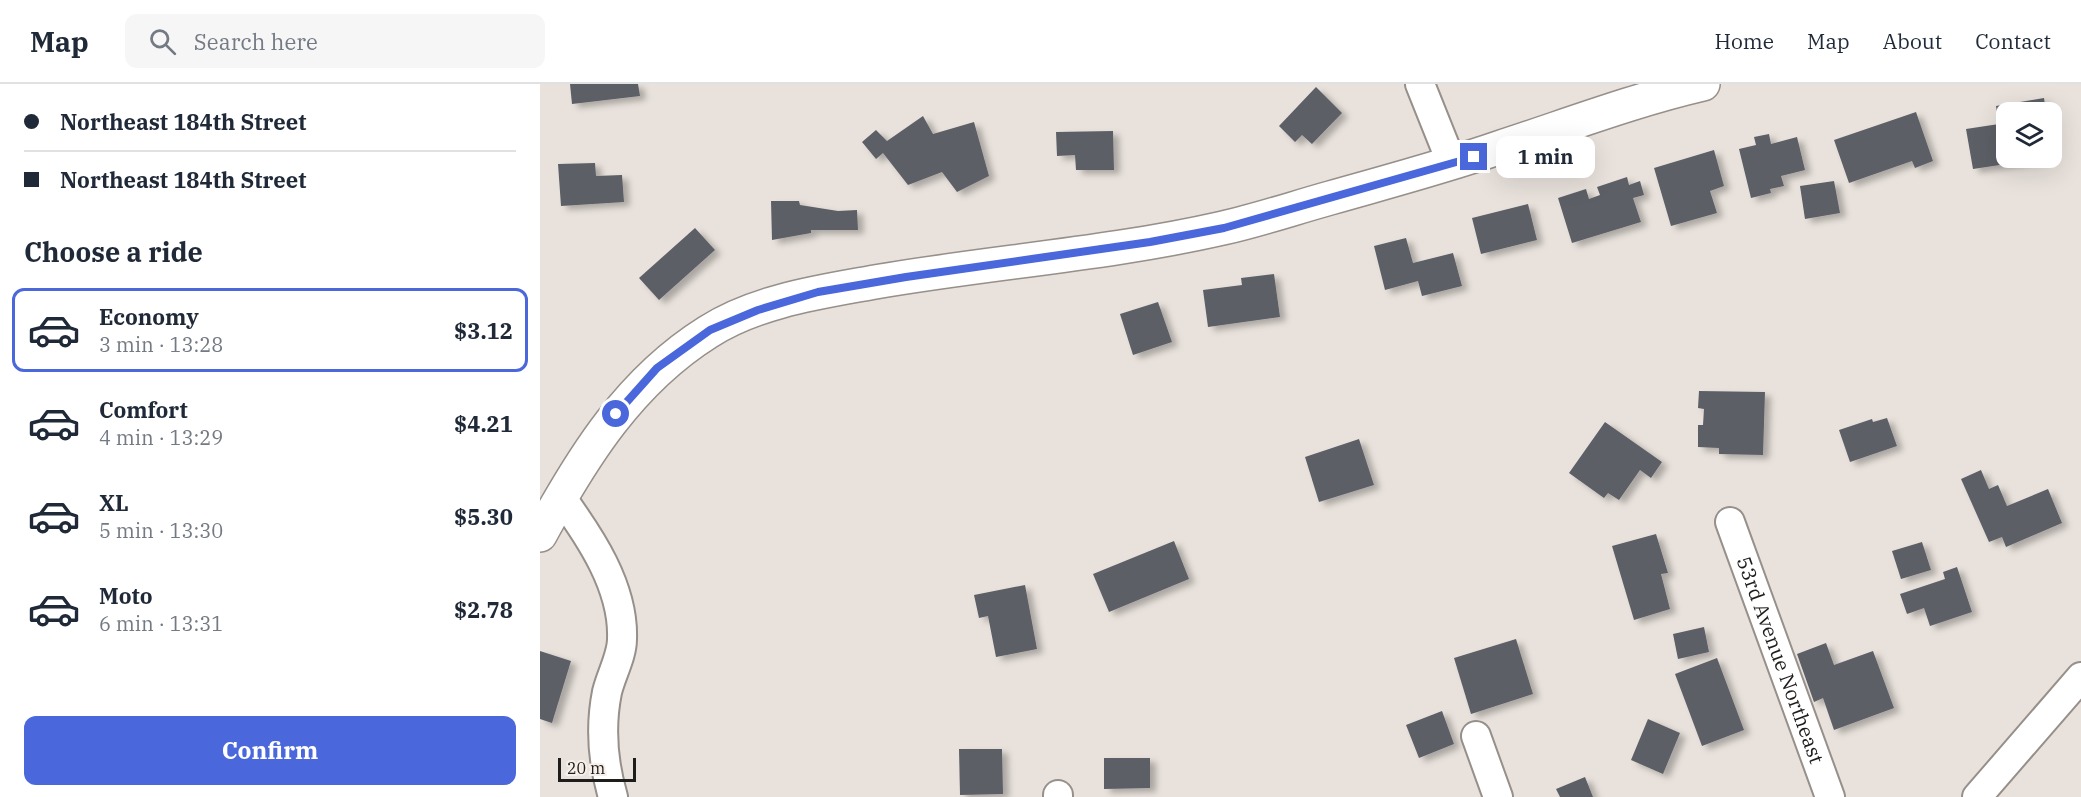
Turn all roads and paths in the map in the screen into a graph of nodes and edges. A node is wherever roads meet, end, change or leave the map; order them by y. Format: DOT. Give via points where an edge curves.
graph roads {
  1 [pos="1420,84"];
  2 [pos="1703,84"];
  3 [pos="1452,164"];
  4 [pos="561,497"];
  5 [pos="1730,522"];
  6 [pos="540,535"];
  7 [pos="2081,677"];
  8 [pos="1476,736"];
  9 [pos="613,797"];
  10 [pos="1498,797"];
  11 [pos="1830,797"];
  12 [pos="1977,797"];
  1 -- 3 [label="street"];
  2 -- 3 [label="street"];
  3 -- 4 [label="street" via="1224,228 818,292 758,310 710,330 657,368 627,399"];
  4 -- 6 [label="street"];
  4 -- 9 [label="street" via="587,532 618,604 622,640 607,694 602,746"];
  5 -- 11 [label="street, 53rd Avenue Northeast"];
  7 -- 12 [label="street"];
  8 -- 10 [label="street"];
}
